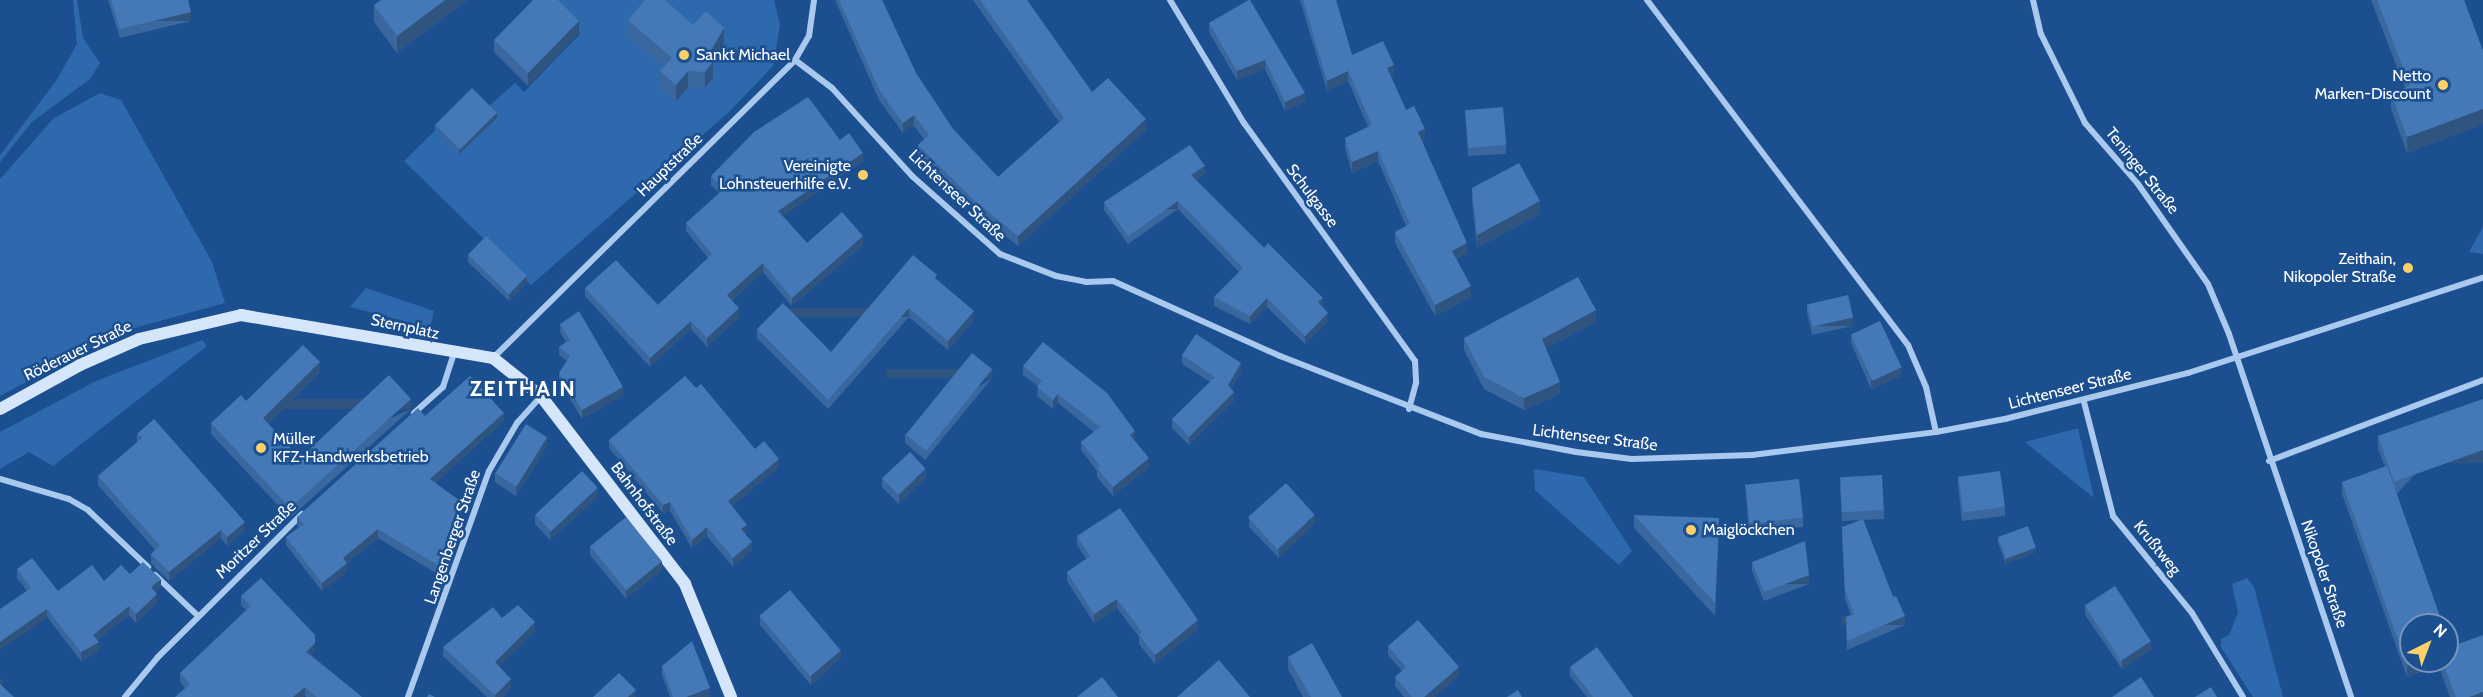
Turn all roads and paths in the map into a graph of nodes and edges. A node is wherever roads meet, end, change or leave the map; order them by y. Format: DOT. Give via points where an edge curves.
graph roads {
  1 [pos="813,0"];
  2 [pos="1170,0"];
  3 [pos="1647,0"];
  4 [pos="2033,0"];
  5 [pos="795,60"];
  6 [pos="2483,278"];
  7 [pos="279,319"];
  8 [pos="454,354"];
  9 [pos="2235,357"];
  10 [pos="493,358"];
  11 [pos="2483,380"];
  12 [pos="541,396"];
  13 [pos="2084,402"];
  14 [pos="0,409"];
  15 [pos="1409,409"];
  16 [pos="408,418"];
  17 [pos="1936,432"];
  18 [pos="2269,461"];
  19 [pos="0,479"];
  20 [pos="312,506"];
  21 [pos="198,615"];
  22 [pos="125,697"];
  23 [pos="408,697"];
  24 [pos="731,697"];
  25 [pos="2243,697"];
  26 [pos="2351,697"];
  1 -- 5 [label="street, Hauptstraße" via="809,36"];
  2 -- 15 [label="street, Schulgasse" via="1276,171 1415,360 1416,382"];
  3 -- 17 [label="street" via="1908,345 1926,387"];
  4 -- 9 [label="street, Teninger Straße" via="2041,34 2085,123 2138,184 2191,255 2208,284"];
  5 -- 10 [label="street, Hauptstraße"];
  5 -- 15 [label="street, Lichtenseer Straße" via="832,88 912,176 1000,254 1056,276 1121,284 1280,357"];
  6 -- 9 [label="street, Lichtenseer Straße"];
  7 -- 8 [label="street, Sternplatz"];
  7 -- 14 [label="street, Röderauer Straße" via="241,315 139,339 80,365"];
  8 -- 10 [label="street, Sternplatz"];
  8 -- 16 [label="street" via="443,387"];
  9 -- 13 [label="street, Lichtenseer Straße"];
  9 -- 18 [label="street, Nikopoler Straße"];
  10 -- 12 [label="street, Bahnhofstraße"];
  11 -- 18 [label="street"];
  12 -- 23 [label="street, Langenberger Straße" via="517,423 489,471"];
  12 -- 24 [label="street, Bahnhofstraße" via="685,584"];
  13 -- 17 [label="street, Lichtenseer Straße"];
  13 -- 25 [label="street, Krußtweg" via="2114,516 2192,613"];
  15 -- 17 [label="street, Lichtenseer Straße" via="1481,434 1632,459 1752,455"];
  18 -- 26 [label="street, Nikopoler Straße"];
  19 -- 21 [label="street" via="69,499 88,510"];
  20 -- 21 [label="street, Moritzer Straße"];
  21 -- 22 [label="street, Moritzer Straße"];
}
